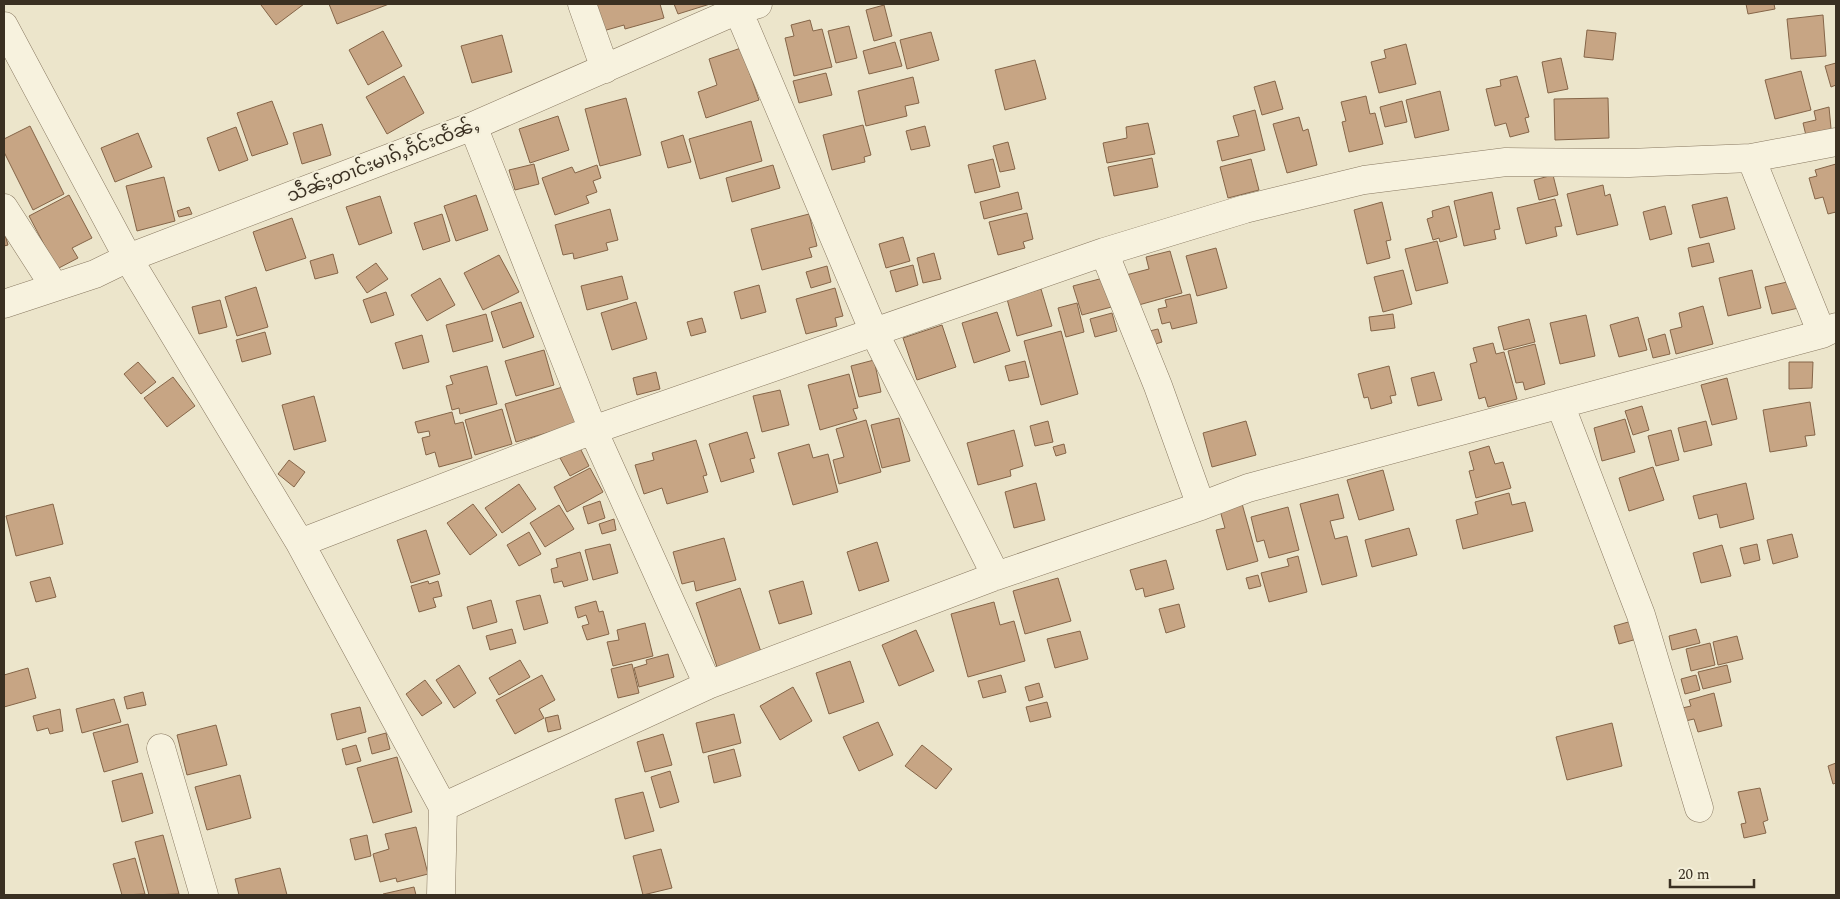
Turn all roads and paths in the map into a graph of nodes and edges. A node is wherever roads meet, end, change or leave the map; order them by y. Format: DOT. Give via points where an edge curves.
graph roads {
  1 [pos="582,4"];
  2 [pos="748,7"];
  3 [pos="4,26"];
  4 [pos="605,69"];
  5 [pos="473,126"];
  6 [pos="1836,142"];
  7 [pos="1751,158"];
  8 [pos="4,208"];
  9 [pos="1104,252"];
  10 [pos="128,258"];
  11 [pos="54,286"];
  12 [pos="4,304"];
  13 [pos="1829,330"];
  14 [pos="874,332"];
  15 [pos="1560,404"];
  16 [pos="593,430"];
  17 [pos="1200,506"];
  18 [pos="300,543"];
  19 [pos="996,576"];
  20 [pos="708,685"];
  21 [pos="161,748"];
  22 [pos="443,808"];
  23 [pos="1698,808"];
  24 [pos="204,895"];
  25 [pos="442,895"];
  1 -- 4 [label="street"];
  2 -- 4 [label="street, သဵၼ်ႈတၢင်းမၢၵ်ႇၵႅင်းၸႅၼ်ႇ"];
  2 -- 14 [label="street"];
  3 -- 10 [label="street"];
  4 -- 5 [label="street, သဵၼ်ႈတၢင်းမၢၵ်ႇၵႅင်းၸႅၼ်ႇ"];
  5 -- 10 [label="street, သဵၼ်ႈတၢင်းမၢၵ်ႇၵႅင်းၸႅၼ်ႇ"];
  5 -- 16 [label="street"];
  6 -- 7 [label="street"];
  7 -- 9 [label="street" via="1629,164 1506,162 1364,180 1245,209"];
  7 -- 13 [label="street"];
  8 -- 11 [label="street"];
  9 -- 14 [label="street"];
  9 -- 17 [label="street" via="1158,386"];
  10 -- 11 [label="street, သဵၼ်ႈတၢင်းမၢၵ်ႇၵႅင်းၸႅၼ်ႇ" via="95,274"];
  10 -- 18 [label="street"];
  11 -- 12 [label="street, သဵၼ်ႈတၢင်းမၢၵ်ႇၵႅင်းၸႅၼ်ႇ"];
  13 -- 15 [label="street"];
  14 -- 16 [label="street"];
  14 -- 19 [label="street"];
  15 -- 17 [label="street" via="1248,488"];
  15 -- 23 [label="street" via="1641,615"];
  16 -- 18 [label="street"];
  16 -- 20 [label="street"];
  17 -- 19 [label="street"];
  18 -- 22 [label="street"];
  19 -- 20 [label="street"];
  20 -- 22 [label="street"];
  21 -- 24 [label="street"];
  22 -- 25 [label="street"];
}
